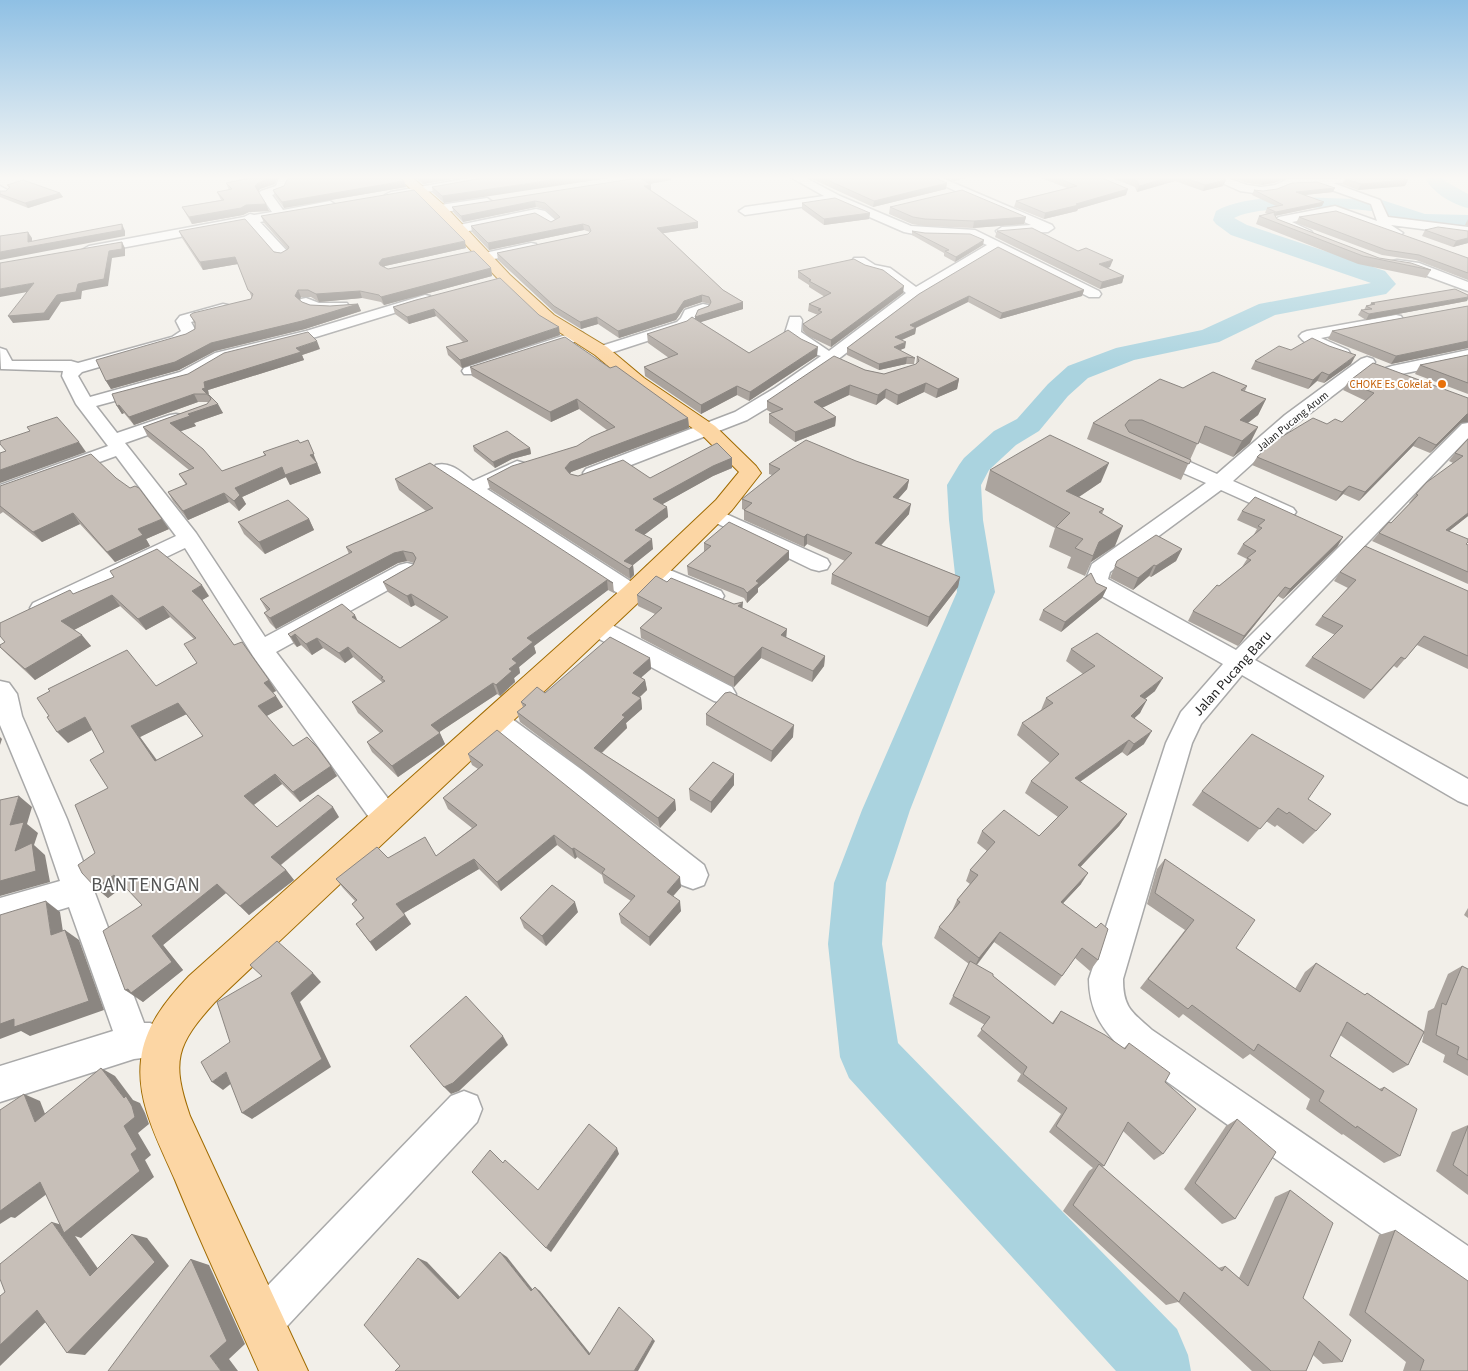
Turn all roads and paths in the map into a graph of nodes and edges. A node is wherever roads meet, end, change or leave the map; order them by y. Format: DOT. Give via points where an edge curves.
graph roads {
  1 [pos="129,242"];
  2 [pos="272,242"];
  3 [pos="465,242"];
  4 [pos="479,242"];
  5 [pos="490,242"];
  6 [pos="990,242"];
  7 [pos="548,243"];
  8 [pos="997,245"];
  9 [pos="474,252"];
  10 [pos="74,253"];
  11 [pos="283,254"];
  12 [pos="858,261"];
  13 [pos="1385,262"];
  14 [pos="1468,287"];
  15 [pos="916,293"];
  16 [pos="1094,294"];
  17 [pos="437,295"];
  18 [pos="306,302"];
  19 [pos="239,305"];
  20 [pos="703,308"];
  21 [pos="385,311"];
  22 [pos="1412,317"];
  23 [pos="795,320"];
  24 [pos="589,344"];
  25 [pos="0,353"];
  26 [pos="832,356"];
  27 [pos="1464,358"];
  28 [pos="1367,362"];
  29 [pos="848,364"];
  30 [pos="76,368"];
  31 [pos="470,371"];
  32 [pos="1392,371"];
  33 [pos="1417,381"];
  34 [pos="85,404"];
  35 [pos="196,411"];
  36 [pos="1468,428"];
  37 [pos="708,430"];
  38 [pos="115,445"];
  39 [pos="1138,446"];
  40 [pos="536,461"];
  41 [pos="443,469"];
  42 [pos="579,478"];
  43 [pos="1219,483"];
  44 [pos="473,489"];
  45 [pos="0,492"];
  46 [pos="715,515"];
  47 [pos="1304,520"];
  48 [pos="189,538"];
  49 [pos="819,564"];
  50 [pos="407,570"];
  51 [pos="655,571"];
  52 [pos="633,593"];
  53 [pos="735,605"];
  54 [pos="19,618"];
  55 [pos="596,627"];
  56 [pos="261,650"];
  57 [pos="1239,662"];
  58 [pos="0,690"];
  59 [pos="722,694"];
  60 [pos="495,720"];
  61 [pos="8,735"];
  62 [pos="1468,793"];
  63 [pos="386,818"];
  64 [pos="694,875"];
  65 [pos="79,890"];
  66 [pos="0,913"];
  67 [pos="149,1040"];
  68 [pos="0,1084"];
  69 [pos="464,1109"];
  70 [pos="1468,1270"];
  71 [pos="262,1323"];
  72 [pos="284,1371"];
  1 -- 10 [label="street"];
  2 -- 11 [label="street"];
  3 -- 9 [label="main road"];
  4 -- 9 [label="street"];
  5 -- 9 [label="street"];
  6 -- 8 [label="street"];
  7 -- 9 [label="street"];
  8 -- 15 [label="street"];
  8 -- 16 [label="street"];
  9 -- 24 [label="main road" via="548,318"];
  12 -- 15 [label="street" via="871,269 885,272"];
  13 -- 14 [label="street" via="1410,265"];
  15 -- 26 [label="street"];
  17 -- 21 [label="street"];
  18 -- 21 [label="street" via="318,308 369,305"];
  19 -- 30 [label="street" via="185,319 189,333 177,340"];
  20 -- 24 [label="street" via="690,313 682,325"];
  21 -- 34 [label="street" via="311,334 220,356 186,376"];
  22 -- 28 [label="street" via="1309,334 1308,337 1320,344"];
  23 -- 26 [label="street" via="793,333 796,337"];
  24 -- 31 [label="street"];
  24 -- 37 [label="main road"];
  25 -- 30 [label="street" via="7,366"];
  26 -- 29 [label="street"];
  26 -- 37 [label="street" via="749,412"];
  27 -- 32 [label="street"];
  28 -- 32 [label="street"];
  28 -- 43 [label="street, Jalan Pucang Arum" via="1291,419"];
  30 -- 34 [label="street" via="70,376"];
  32 -- 33 [label="street"];
  34 -- 38 [label="street"];
  35 -- 38 [label="street"];
  36 -- 57 [label="street, Jalan Pucang Baru"];
  37 -- 42 [label="street"];
  37 -- 46 [label="main road" via="750,473"];
  38 -- 45 [label="street"];
  38 -- 48 [label="street"];
  39 -- 43 [label="street"];
  40 -- 44 [label="street"];
  41 -- 44 [label="street"];
  43 -- 47 [label="street"];
  43 -- 57 [label="street, Jalan Pucang Arum" via="1100,569 1097,579 1101,586"];
  44 -- 52 [label="street"];
  46 -- 49 [label="street"];
  46 -- 51 [label="main road"];
  48 -- 54 [label="street"];
  48 -- 56 [label="street"];
  50 -- 56 [label="street"];
  51 -- 52 [label="main road"];
  51 -- 53 [label="street"];
  52 -- 55 [label="main road"];
  55 -- 59 [label="street"];
  55 -- 60 [label="main road"];
  56 -- 63 [label="street"];
  57 -- 62 [label="street, Jalan Pucang Arum"];
  57 -- 70 [label="street, Jalan Pucang Baru" via="1190,719 1179,743 1106,979 1105,997 1111,1014 1140,1042"];
  58 -- 61 [label="street" via="4,694"];
  60 -- 63 [label="main road"];
  60 -- 64 [label="street"];
  61 -- 65 [label="street" via="53,819"];
  63 -- 67 [label="main road"];
  65 -- 66 [label="street"];
  65 -- 67 [label="street"];
  67 -- 68 [label="street"];
  67 -- 71 [label="main road" via="160,1067 168,1114"];
  69 -- 71 [label="street"];
  71 -- 72 [label="main road"];
}
